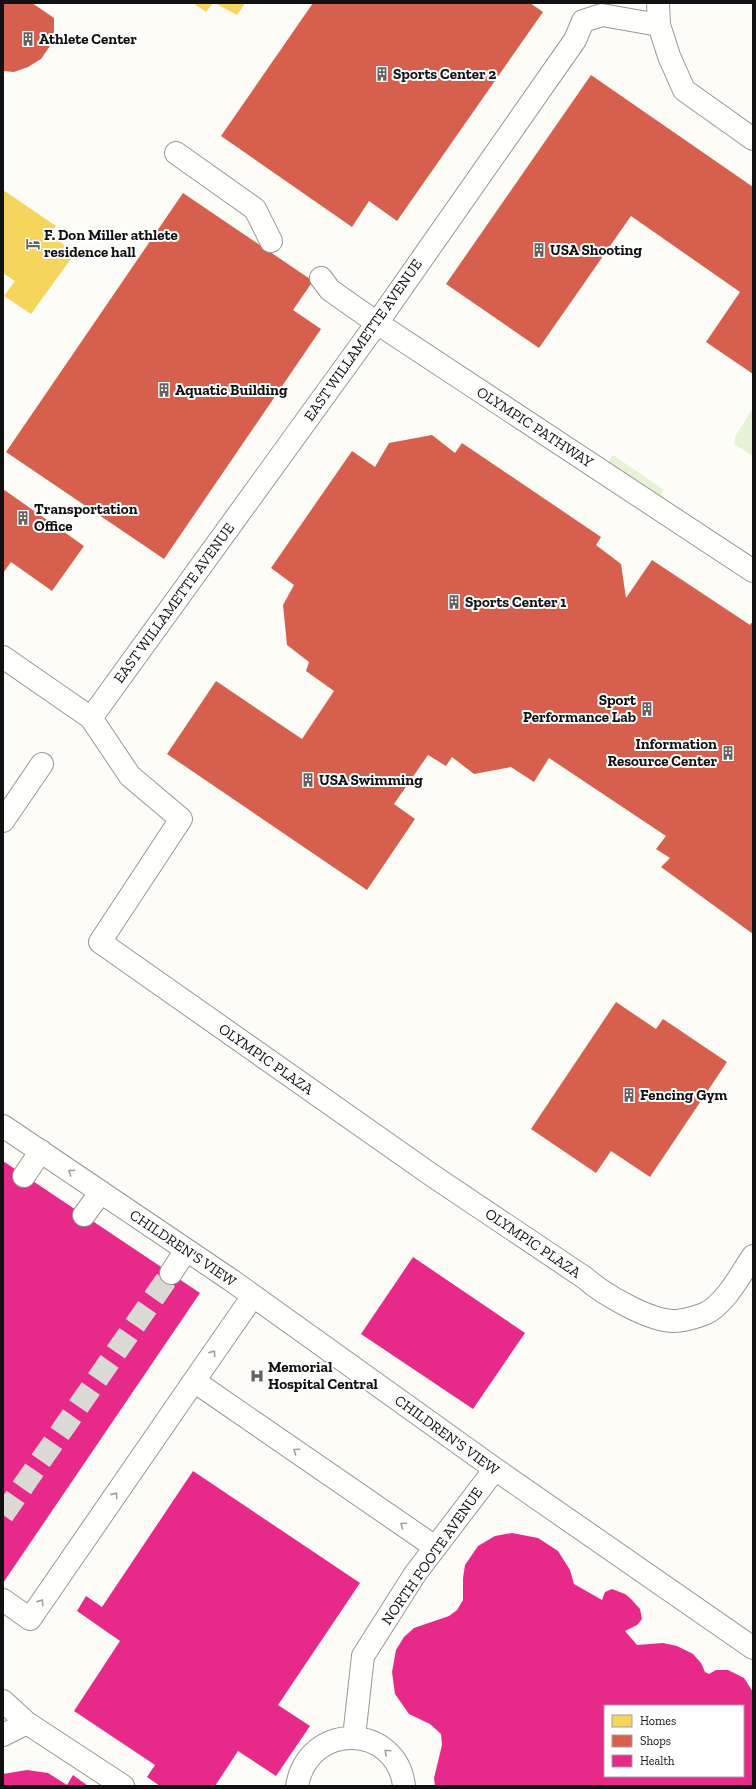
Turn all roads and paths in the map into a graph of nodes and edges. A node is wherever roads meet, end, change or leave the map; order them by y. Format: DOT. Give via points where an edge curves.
graph roads {
  1 [pos="658,3"];
  2 [pos="659,25"];
  3 [pos="753,139"];
  4 [pos="176,153"];
  5 [pos="271,242"];
  6 [pos="321,278"];
  7 [pos="377,323"];
  8 [pos="753,571"];
  9 [pos="3,657"];
  10 [pos="91,718"];
  11 [pos="42,764"];
  12 [pos="3,821"];
  13 [pos="3,1126"];
  14 [pos="41,1151"];
  15 [pos="24,1176"];
  16 [pos="101,1192"];
  17 [pos="84,1215"];
  18 [pos="186,1250"];
  19 [pos="753,1256"];
  20 [pos="171,1273"];
  21 [pos="253,1296"];
  22 [pos="194,1381"];
  23 [pos="495,1469"];
  24 [pos="435,1547"];
  25 [pos="3,1600"];
  26 [pos="753,1648"];
  27 [pos="3,1701"];
  28 [pos="26,1723"];
  29 [pos="3,1735"];
  30 [pos="354,1737"];
  31 [pos="123,1786"];
  32 [pos="297,1786"];
  33 [pos="404,1786"];
  1 -- 2 [label="street"];
  2 -- 3 [label="street" via="684,90"];
  2 -- 7 [label="street, EAST WILLAMETTE AVENUE" via="602,14 583,21 575,40"];
  4 -- 5 [label="street" via="255,209"];
  6 -- 7 [label="street, OLYMPIC PATHWAY" via="330,290"];
  7 -- 8 [label="street, OLYMPIC PATHWAY"];
  7 -- 10 [label="street, EAST WILLAMETTE AVENUE"];
  9 -- 10 [label="street, OLYMPIC PLAZA"];
  10 -- 19 [label="street, OLYMPIC PLAZA" via="130,776 181,819 100,942 596,1288 642,1314 674,1321 705,1314 726,1296"];
  11 -- 12 [label="street"];
  13 -- 14 [label="street, CHILDREN'S VIEW"];
  14 -- 15 [label="street"];
  16 -- 14 [label="street, CHILDREN'S VIEW, one-way"];
  16 -- 17 [label="street"];
  16 -- 18 [label="street, CHILDREN'S VIEW"];
  18 -- 20 [label="street"];
  18 -- 21 [label="street, CHILDREN'S VIEW"];
  22 -- 21 [label="street, one-way"];
  21 -- 23 [label="street, CHILDREN'S VIEW"];
  24 -- 22 [label="street, one-way"];
  25 -- 22 [label="street, one-way" via="30,1619"];
  23 -- 24 [label="street, NORTH FOOTE AVENUE"];
  23 -- 26 [label="street, CHILDREN'S VIEW"];
  24 -- 30 [label="street, NORTH FOOTE AVENUE" via="363,1656"];
  27 -- 28 [label="street"];
  28 -- 29 [label="street"];
  28 -- 31 [label="street"];
  30 -- 32 [label="street" via="337,1739 321,1746 299,1772"];
  33 -- 30 [label="street, one-way" via="397,1762 385,1750 371,1741"];
}
